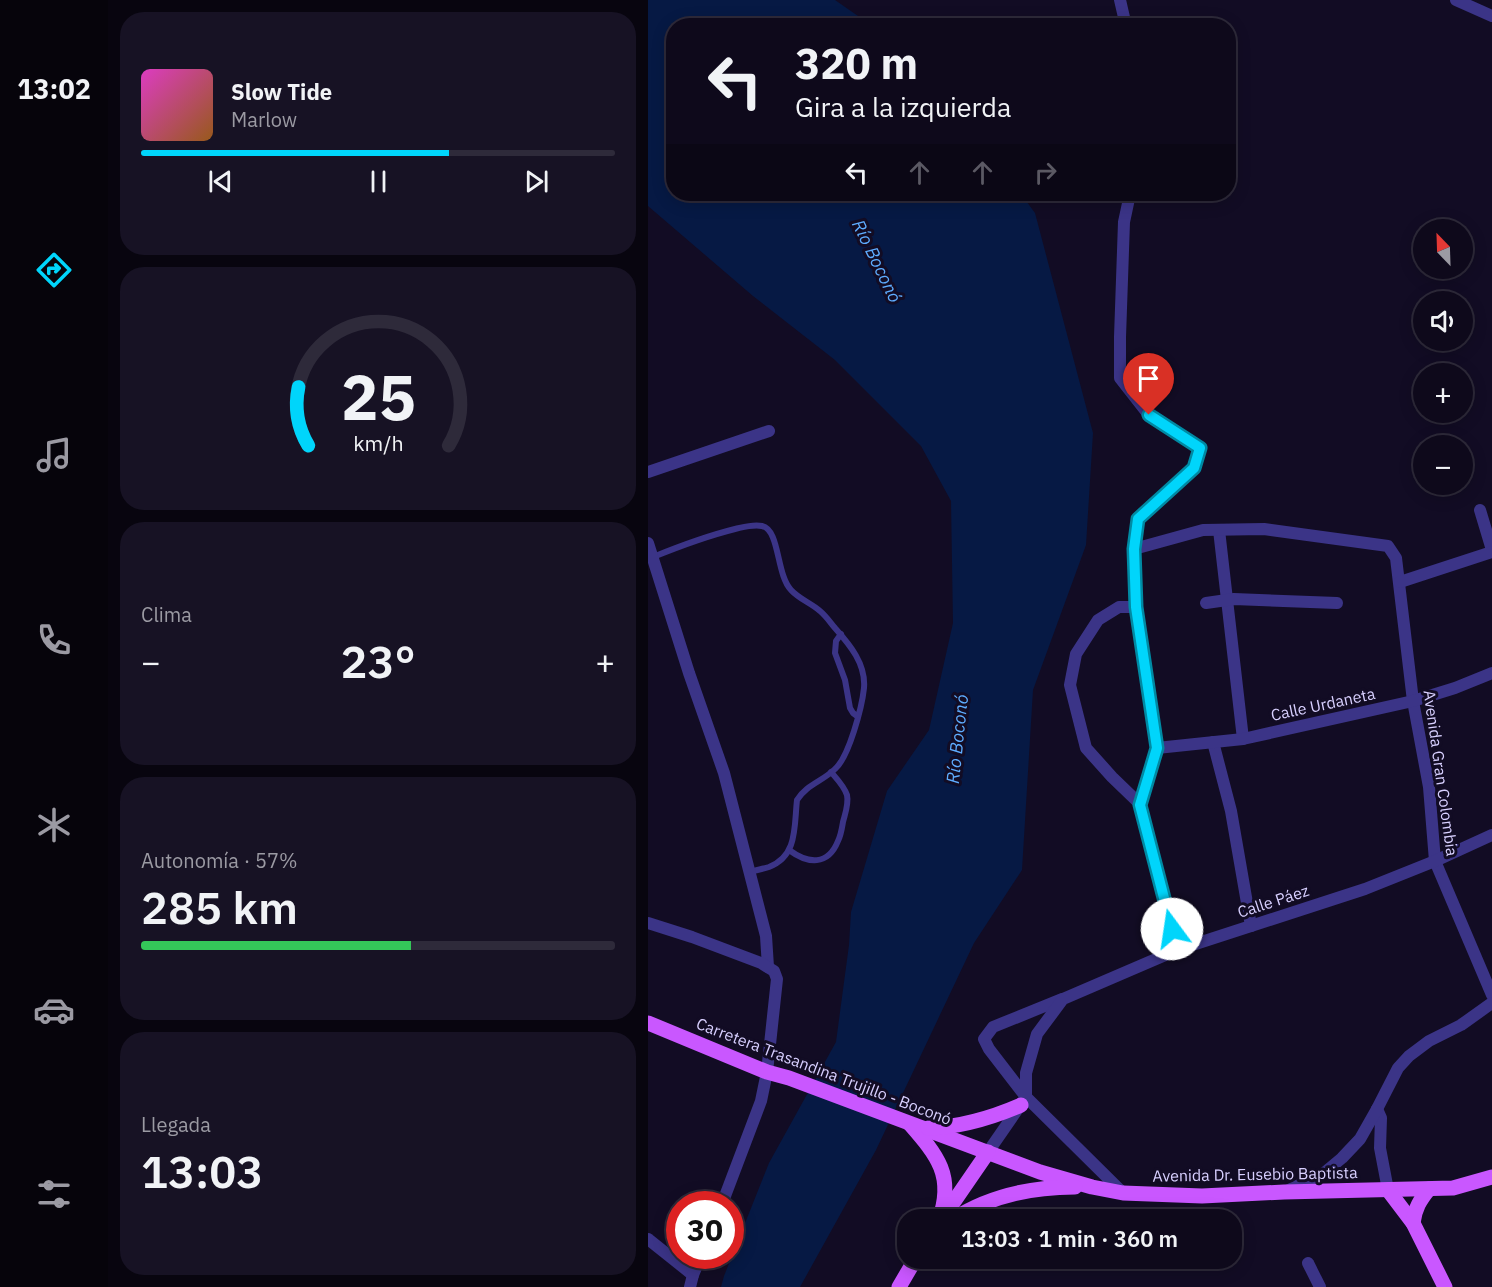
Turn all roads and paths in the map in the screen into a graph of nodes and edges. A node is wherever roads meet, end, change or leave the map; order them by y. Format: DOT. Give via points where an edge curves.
graph roads {
  1 [pos="1120,0"];
  2 [pos="1456,0"];
  3 [pos="1492,16"];
  4 [pos="1124,18"];
  5 [pos="1128,201"];
  6 [pos="770,431"];
  7 [pos="648,472"];
  8 [pos="1480,510"];
  9 [pos="1219,530"];
  10 [pos="648,543"];
  11 [pos="1134,549"];
  12 [pos="1492,551"];
  13 [pos="652,557"];
  14 [pos="1400,582"];
  15 [pos="1227,600"];
  16 [pos="1206,603"];
  17 [pos="1337,603"];
  18 [pos="1136,607"];
  19 [pos="841,634"];
  20 [pos="1492,673"];
  21 [pos="1413,701"];
  22 [pos="857,716"];
  23 [pos="1243,739"];
  24 [pos="1213,742"];
  25 [pos="1157,748"];
  26 [pos="831,772"];
  27 [pos="1140,805"];
  28 [pos="1492,834"];
  29 [pos="789,850"];
  30 [pos="1436,861"];
  31 [pos="750,872"];
  32 [pos="648,923"];
  33 [pos="1251,926"];
  34 [pos="1177,950"];
  35 [pos="768,967"];
  36 [pos="1492,994"];
  37 [pos="1063,999"];
  38 [pos="1492,1003"];
  39 [pos="648,1023"];
  40 [pos="766,1072"];
  41 [pos="1023,1101"];
  42 [pos="1377,1109"];
  43 [pos="909,1123"];
  44 [pos="988,1152"];
  45 [pos="1492,1177"];
  46 [pos="1092,1187"];
  47 [pos="1429,1189"];
  48 [pos="1388,1190"];
  49 [pos="727,1191"];
  50 [pos="1284,1192"];
  51 [pos="1123,1193"];
  52 [pos="943,1209"];
  53 [pos="948,1209"];
  54 [pos="973,1209"];
  55 [pos="1413,1223"];
  56 [pos="648,1239"];
  57 [pos="1308,1263"];
  58 [pos="910,1269"];
  59 [pos="692,1281"];
  60 [pos="899,1287"];
  61 [pos="1320,1287"];
  62 [pos="1445,1287"];
  1 -- 4 [label="street"];
  2 -- 3 [label="street"];
  5 -- 11 [label="street" via="1124,222 1120,378 1149,415 1200,448 1194,468 1138,519"];
  6 -- 7 [label="street"];
  8 -- 12 [label="street"];
  9 -- 11 [label="street" via="1203,530"];
  9 -- 14 [label="street, Avenida Gran Colombia" via="1264,529 1388,546 1396,558"];
  9 -- 15 [label="street"];
  10 -- 13 [label="street"];
  11 -- 18 [label="street"];
  12 -- 14 [label="street"];
  13 -- 19 [label="lane" via="718,534 750,526 765,527 775,542 780,569 789,588 820,611"];
  13 -- 31 [label="street" via="724,773"];
  14 -- 21 [label="street, Avenida Gran Colombia"];
  15 -- 16 [label="street"];
  15 -- 17 [label="street"];
  15 -- 23 [label="street"];
  18 -- 25 [label="street"];
  18 -- 27 [label="street" via="1119,607 1098,620 1076,654 1070,685 1086,748"];
  19 -- 22 [label="lane" via="835,653 850,708"];
  19 -- 22 [label="lane" via="862,672 864,686"];
  20 -- 21 [label="street, Calle Urdaneta"];
  21 -- 23 [label="street, Calle Urdaneta"];
  21 -- 30 [label="street, Avenida Gran Colombia" via="1429,788"];
  22 -- 26 [label="lane" via="844,758"];
  23 -- 24 [label="street, Calle Urdaneta"];
  24 -- 25 [label="street, Calle Urdaneta"];
  24 -- 33 [label="street" via="1231,811"];
  25 -- 27 [label="street"];
  26 -- 29 [label="lane" via="808,787 797,800"];
  26 -- 29 [label="lane" via="844,789 848,804 838,840 830,854 819,860 804,860"];
  27 -- 34 [label="street"];
  28 -- 30 [label="street, Calle Páez"];
  29 -- 31 [label="lane" via="769,867"];
  30 -- 33 [label="street, Calle Páez"];
  30 -- 36 [label="street, Avenida Gran Colombia"];
  31 -- 35 [label="street" via="766,936"];
  32 -- 35 [label="street"];
  33 -- 34 [label="street, Calle Páez"];
  34 -- 37 [label="street, Calle Páez"];
  35 -- 40 [label="street" via="777,979"];
  37 -- 41 [label="street" via="1037,1034"];
  37 -- 41 [label="street, Calle Páez" via="993,1027 984,1039"];
  38 -- 42 [label="street" via="1409,1056 1398,1068"];
  39 -- 40 [label="main road, Carretera Trasandina Trujillo - Boconó"];
  40 -- 43 [label="main road, Carretera Trasandina Trujillo - Boconó"];
  40 -- 49 [label="street" via="761,1101"];
  41 -- 43 [label="main road" via="1005,1112 973,1122 940,1128"];
  41 -- 44 [label="street"];
  41 -- 51 [label="street, Calle Páez"];
  42 -- 48 [label="street"];
  42 -- 50 [label="street" via="1360,1139 1342,1158 1324,1173"];
  43 -- 44 [label="main road, Carretera Trasandina Trujillo - Boconó"];
  43 -- 52 [label="main road" via="939,1162 945,1190"];
  44 -- 46 [label="main road, Avenida Dr. Eusebio Baptista"];
  44 -- 53 [label="main road"];
  45 -- 47 [label="main road, Avenida Dr. Eusebio Baptista" via="1453,1188"];
  46 -- 51 [label="main road, Avenida Dr. Eusebio Baptista"];
  46 -- 54 [label="main road" via="1030,1190"];
  47 -- 48 [label="main road, Avenida Dr. Eusebio Baptista"];
  47 -- 55 [label="main road" via="1415,1210"];
  48 -- 50 [label="main road, Avenida Dr. Eusebio Baptista"];
  48 -- 55 [label="main road"];
  50 -- 51 [label="main road, Avenida Dr. Eusebio Baptista" via="1202,1196"];
  55 -- 62 [label="main road"];
  56 -- 59 [label="street"];
  57 -- 61 [label="street"];
  58 -- 60 [label="main road"];
}
